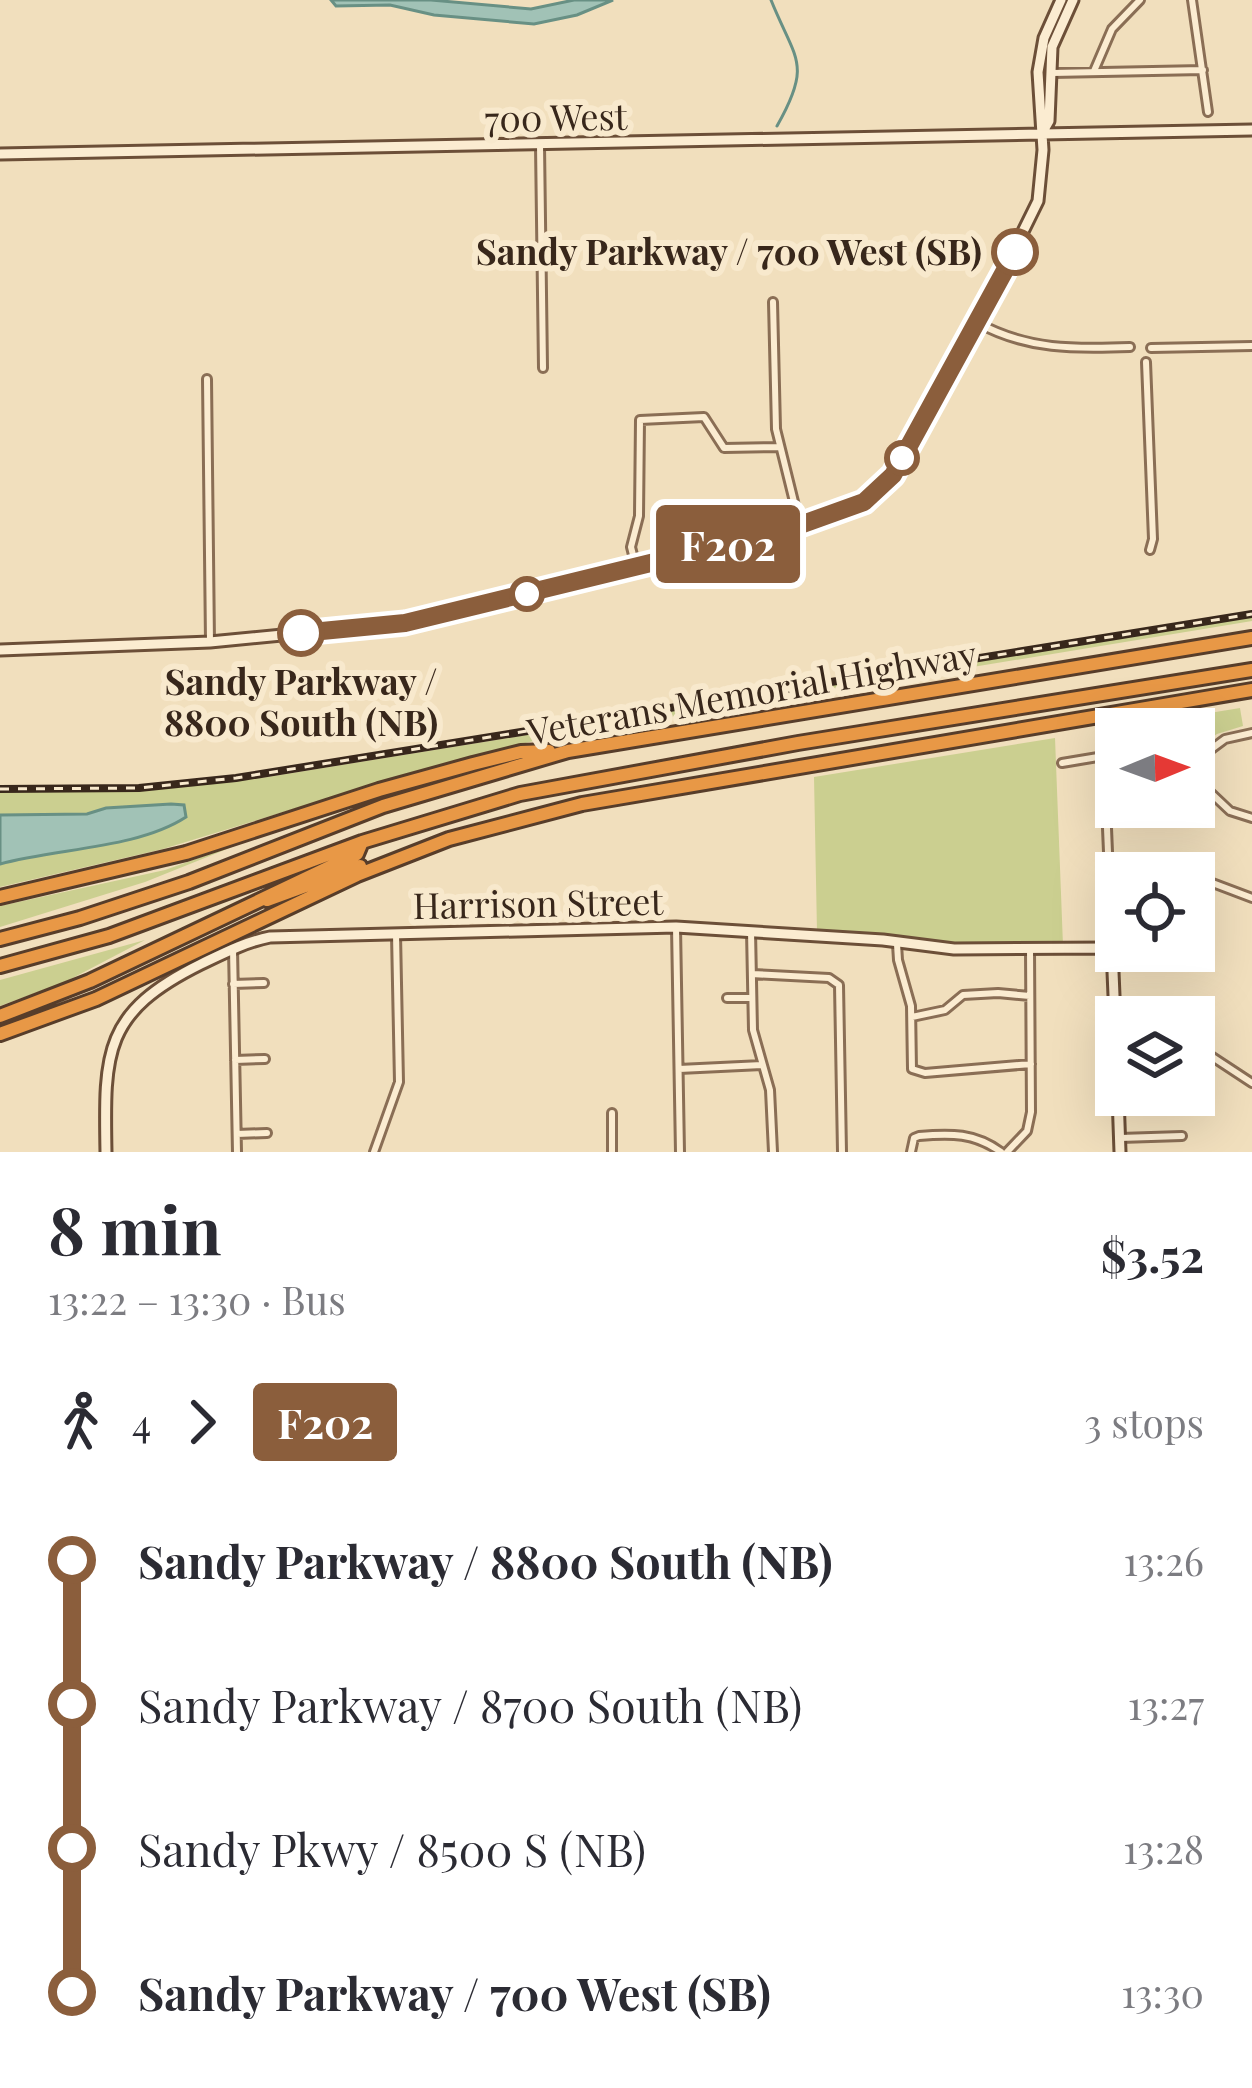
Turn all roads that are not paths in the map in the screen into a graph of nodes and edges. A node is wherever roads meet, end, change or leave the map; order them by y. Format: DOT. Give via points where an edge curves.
graph roads {
  1 [pos="1061,0"];
  2 [pos="1073,0"];
  3 [pos="1140,0"];
  4 [pos="1192,0"];
  5 [pos="1202,70"];
  6 [pos="1094,72"];
  7 [pos="1048,73"];
  8 [pos="1208,112"];
  9 [pos="1252,130"];
  10 [pos="1042,133"];
  11 [pos="540,145"];
  12 [pos="0,154"];
  13 [pos="773,302"];
  14 [pos="978,322"];
  15 [pos="1252,346"];
  16 [pos="1130,347"];
  17 [pos="1151,348"];
  18 [pos="1146,362"];
  19 [pos="543,368"];
  20 [pos="207,379"];
  21 [pos="778,447"];
  22 [pos="800,526"];
  23 [pos="1150,550"];
  24 [pos="636,567"];
  25 [pos="1252,638"];
  26 [pos="210,642"];
  27 [pos="0,650"];
  28 [pos="1252,670"];
  29 [pos="1252,690"];
  30 [pos="1252,733"];
  31 [pos="1215,746"];
  32 [pos="568,751"];
  33 [pos="1095,758"];
  34 [pos="1062,763"];
  35 [pos="1215,797"];
  36 [pos="1252,818"];
  37 [pos="478,830"];
  38 [pos="362,842"];
  39 [pos="1215,883"];
  40 [pos="0,897"];
  41 [pos="1252,898"];
  42 [pos="237,908"];
  43 [pos="676,927"];
  44 [pos="752,931"];
  45 [pos="396,934"];
  46 [pos="0,939"];
  47 [pos="898,941"];
  48 [pos="1095,948"];
  49 [pos="233,949"];
  50 [pos="1030,949"];
  51 [pos="0,966"];
  52 [pos="752,974"];
  53 [pos="264,983"];
  54 [pos="233,985"];
  55 [pos="1030,996"];
  56 [pos="728,998"];
  57 [pos="752,998"];
  58 [pos="0,1016"];
  59 [pos="912,1017"];
  60 [pos="0,1034"];
  61 [pos="265,1059"];
  62 [pos="1215,1059"];
  63 [pos="235,1060"];
  64 [pos="1031,1064"];
  65 [pos="762,1066"];
  66 [pos="679,1069"];
  67 [pos="1252,1083"];
  68 [pos="612,1113"];
  69 [pos="1119,1116"];
  70 [pos="267,1133"];
  71 [pos="236,1134"];
  72 [pos="1182,1136"];
  73 [pos="1120,1138"];
  74 [pos="106,1152"];
  75 [pos="237,1152"];
  76 [pos="374,1152"];
  77 [pos="613,1152"];
  78 [pos="680,1152"];
  79 [pos="773,1152"];
  80 [pos="842,1152"];
  81 [pos="911,1152"];
  82 [pos="1004,1152"];
  83 [pos="1120,1152"];
  1 -- 10 [label="street" via="1039,61"];
  2 -- 7 [label="street"];
  3 -- 6 [label="street" via="1112,29"];
  4 -- 5 [label="street"];
  5 -- 6 [label="street"];
  5 -- 8 [label="street"];
  6 -- 7 [label="street"];
  7 -- 10 [label="street"];
  9 -- 10 [label="street, 700 West"];
  10 -- 11 [label="street, 700 West"];
  10 -- 14 [label="street" via="1035,208"];
  11 -- 12 [label="street, 700 West"];
  11 -- 19 [label="street"];
  13 -- 21 [label="street"];
  14 -- 16 [label="street" via="1046,347"];
  14 -- 22 [label="street" via="893,475 864,502"];
  15 -- 17 [label="street"];
  18 -- 23 [label="street"];
  20 -- 26 [label="street"];
  21 -- 22 [label="street"];
  21 -- 24 [label="street" via="724,448 704,417 640,420"];
  22 -- 24 [label="street"];
  24 -- 26 [label="street" via="405,623"];
  25 -- 32 [label="highway, Veterans Memorial Highway"];
  26 -- 27 [label="street"];
  28 -- 38 [label="highway, Veterans Memorial Highway" via="572,783"];
  29 -- 37 [label="highway" via="582,804"];
  30 -- 31 [label="street"];
  32 -- 40 [label="highway" via="473,764 165,859"];
  32 -- 46 [label="highway, Veterans Memorial Highway"];
  33 -- 34 [label="street"];
  35 -- 36 [label="street"];
  37 -- 42 [label="highway"];
  37 -- 60 [label="highway" via="326,888 77,1007"];
  38 -- 42 [label="highway" via="357,854"];
  38 -- 51 [label="highway, Veterans Memorial Highway" via="165,917"];
  39 -- 41 [label="street"];
  42 -- 58 [label="highway"];
  43 -- 44 [label="street, Harrison Street"];
  43 -- 45 [label="street, Harrison Street"];
  43 -- 66 [label="street"];
  44 -- 47 [label="street, Harrison Street"];
  44 -- 52 [label="street"];
  45 -- 49 [label="street, Harrison Street" via="270,937"];
  45 -- 76 [label="street" via="398,1082"];
  47 -- 50 [label="street, Harrison Street"];
  47 -- 59 [label="street"];
  48 -- 50 [label="street, Harrison Street"];
  49 -- 54 [label="street"];
  49 -- 74 [label="street, Harrison Street" via="158,986 125,1021 106,1073"];
  50 -- 55 [label="street"];
  52 -- 57 [label="street"];
  52 -- 80 [label="street" via="837,981"];
  53 -- 54 [label="street"];
  54 -- 63 [label="street"];
  55 -- 59 [label="street" via="963,995 946,1010"];
  55 -- 64 [label="street"];
  56 -- 57 [label="street"];
  57 -- 65 [label="street"];
  59 -- 64 [label="street" via="908,1053 918,1072"];
  61 -- 63 [label="street"];
  62 -- 67 [label="street"];
  63 -- 71 [label="street"];
  64 -- 82 [label="street" via="1030,1123"];
  65 -- 66 [label="street"];
  65 -- 79 [label="street"];
  66 -- 78 [label="street"];
  68 -- 77 [label="street"];
  69 -- 73 [label="street"];
  70 -- 71 [label="street"];
  71 -- 75 [label="street"];
  72 -- 73 [label="street"];
  73 -- 83 [label="street"];
  81 -- 82 [label="street" via="914,1138 972,1135"];
}
